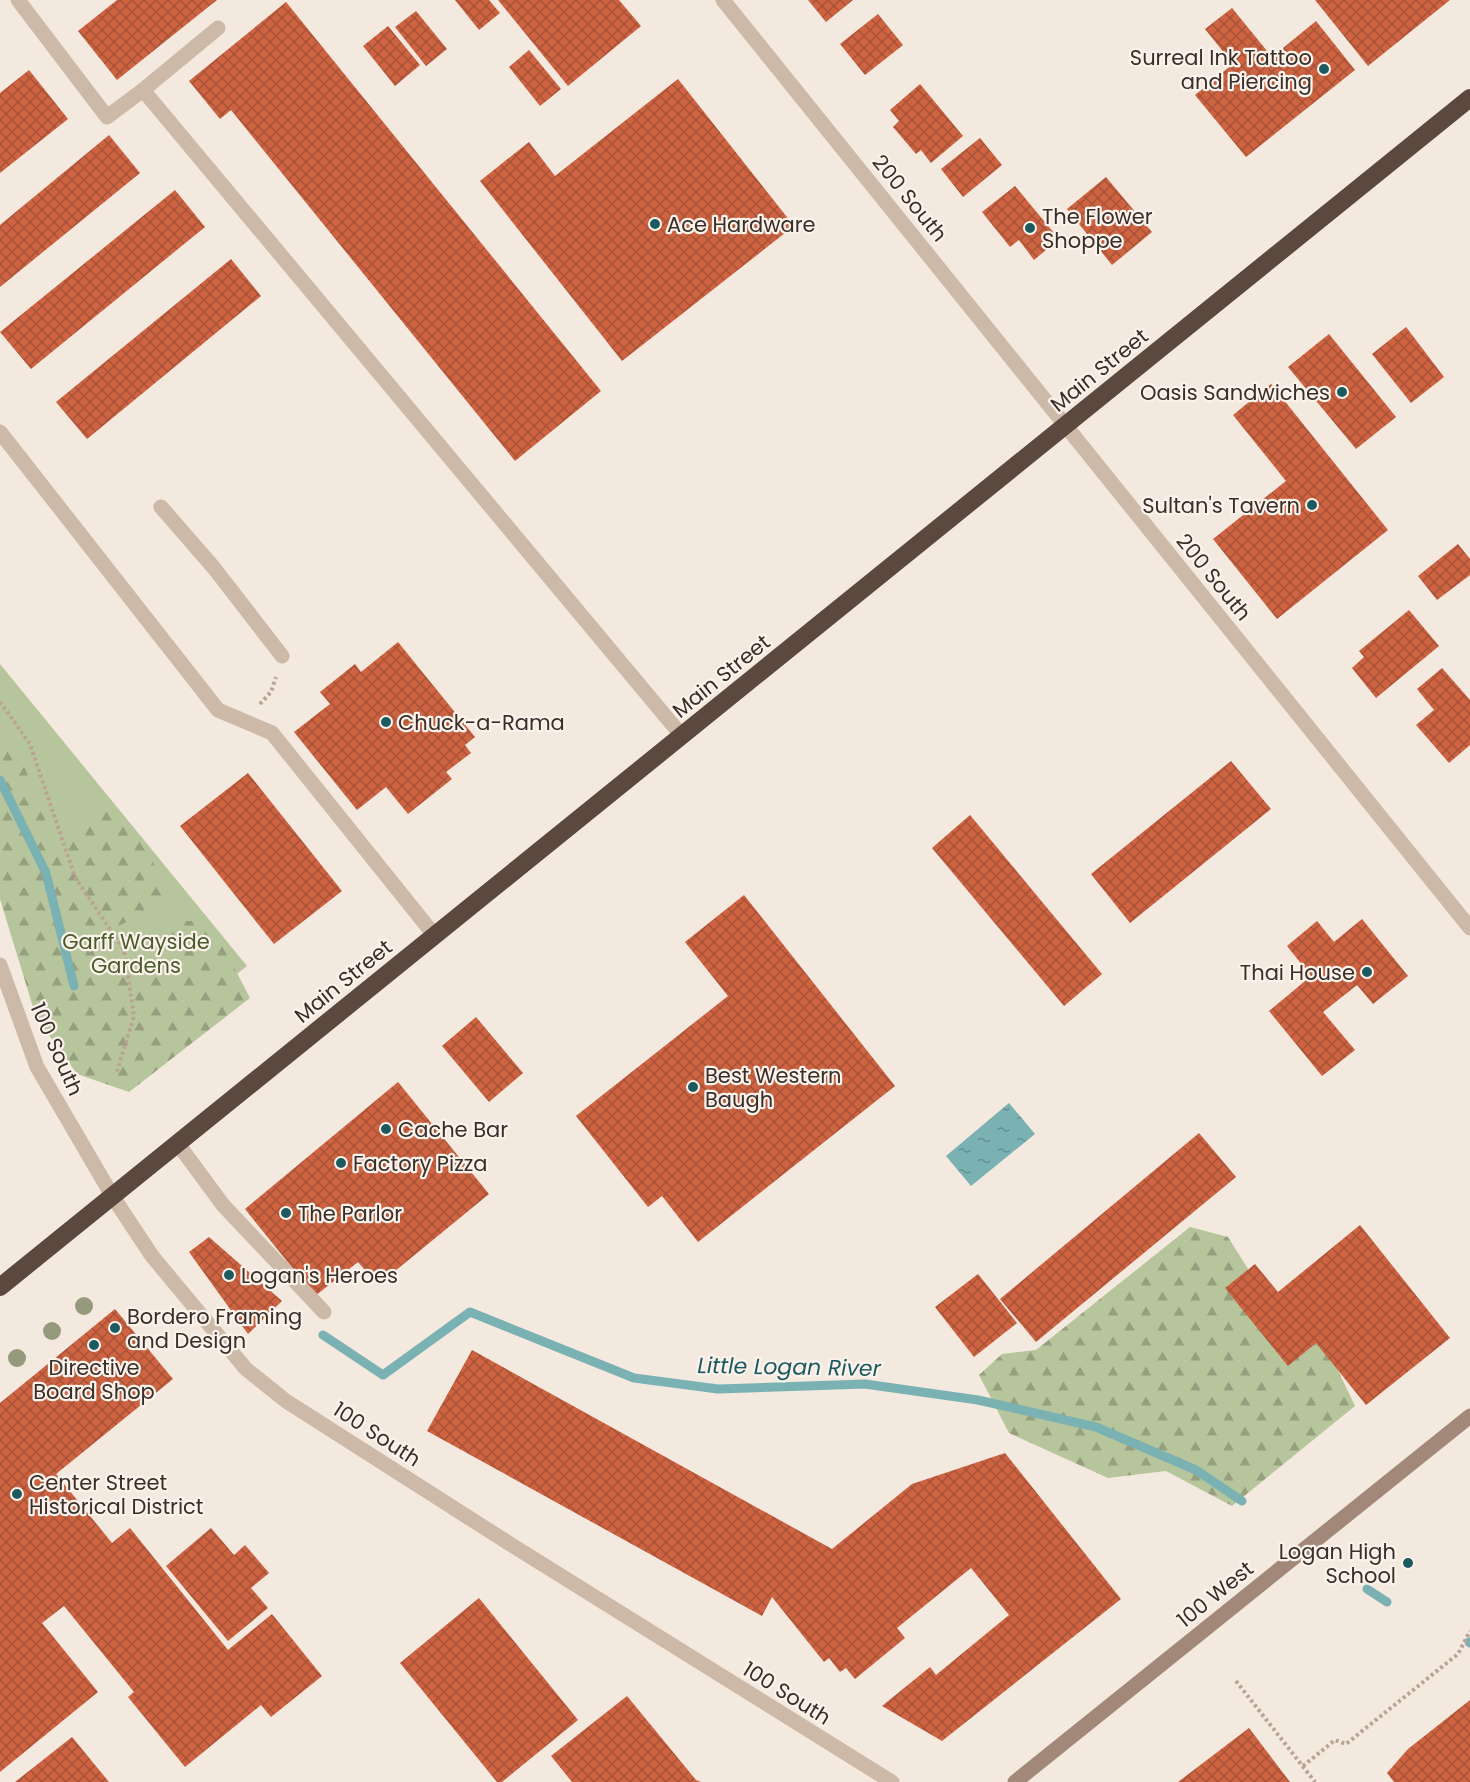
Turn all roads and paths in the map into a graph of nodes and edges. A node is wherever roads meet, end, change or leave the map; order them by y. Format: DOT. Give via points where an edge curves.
graph roads {
  1 [pos="18,0"];
  2 [pos="723,0"];
  3 [pos="218,28"];
  4 [pos="143,90"];
  5 [pos="1470,98"];
  6 [pos="1066,426"];
  7 [pos="0,432"];
  8 [pos="161,507"];
  9 [pos="282,656"];
  10 [pos="0,702"];
  11 [pos="243,722"];
  12 [pos="682,736"];
  13 [pos="1470,928"];
  14 [pos="435,936"];
  15 [pos="0,965"];
  16 [pos="116,1074"];
  17 [pos="178,1144"];
  18 [pos="113,1197"];
  19 [pos="0,1287"];
  20 [pos="324,1312"];
  21 [pos="1470,1416"];
  22 [pos="1470,1631"];
  23 [pos="1236,1681"];
  24 [pos="1303,1766"];
  25 [pos="892,1782"];
  26 [pos="1015,1782"];
  27 [pos="1315,1782"];
  1 -- 4 [label="street" via="107,117"];
  2 -- 6 [label="street, 200 South"];
  3 -- 4 [label="street"];
  4 -- 12 [label="street"];
  5 -- 6 [label="highway, Main Street"];
  6 -- 12 [label="highway, Main Street"];
  6 -- 13 [label="street, 200 South"];
  7 -- 11 [label="street" via="218,710"];
  8 -- 9 [label="street"];
  9 -- 11 [label="path" via="271,692"];
  10 -- 16 [label="path" via="30,744 75,877 124,950 134,1016"];
  11 -- 14 [label="street" via="272,733"];
  12 -- 14 [label="highway, Main Street"];
  14 -- 17 [label="highway, Main Street"];
  15 -- 18 [label="street, 100 South" via="37,1067"];
  17 -- 18 [label="highway, Main Street"];
  17 -- 20 [label="street" via="223,1205"];
  18 -- 19 [label="highway, Main Street"];
  18 -- 25 [label="street, 100 South" via="152,1256 246,1369 286,1401"];
  21 -- 26 [label="street, 100 West"];
  22 -- 24 [label="path" via="1450,1661 1346,1744 1335,1740"];
  23 -- 24 [label="path"];
  24 -- 27 [label="path"];
}
